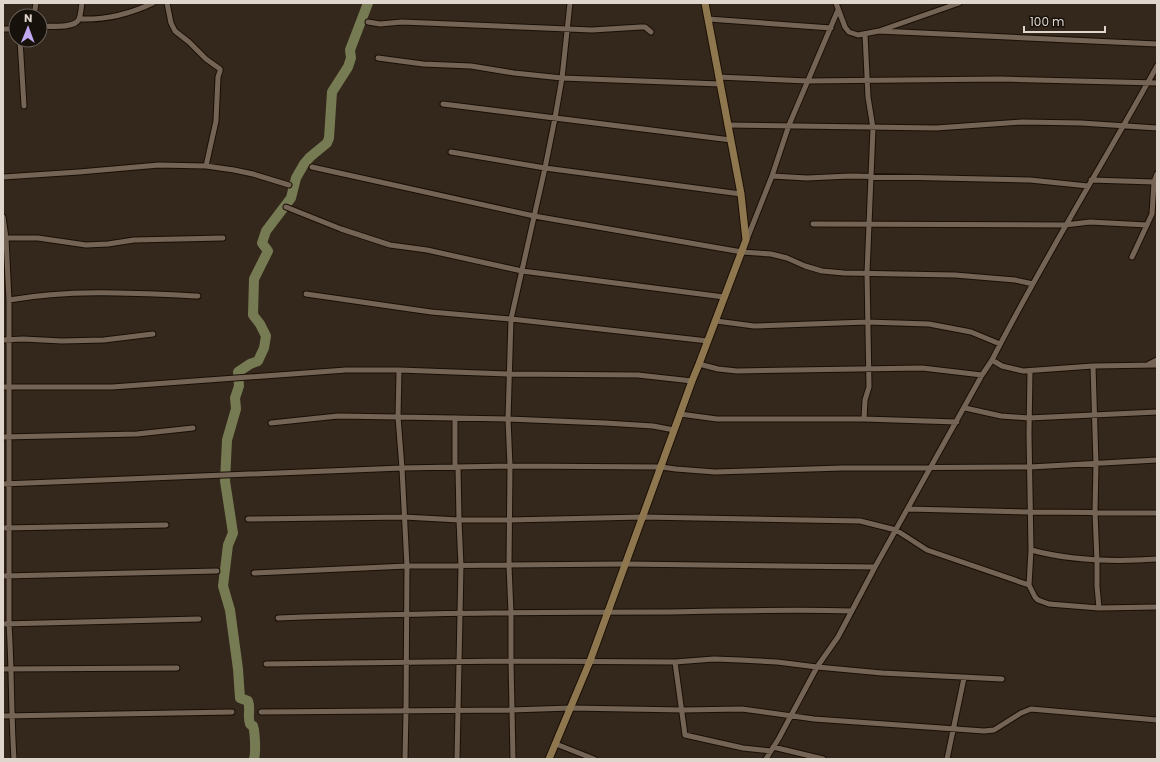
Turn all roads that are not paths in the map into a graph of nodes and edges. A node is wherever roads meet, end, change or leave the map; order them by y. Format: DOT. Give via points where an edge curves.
graph roads {
  1 [pos="82,3"];
  2 [pos="153,3"];
  3 [pos="167,3"];
  4 [pos="570,3"];
  5 [pos="705,3"];
  6 [pos="836,3"];
  7 [pos="959,3"];
  8 [pos="838,10"];
  9 [pos="79,19"];
  10 [pos="708,19"];
  11 [pos="368,22"];
  12 [pos="48,26"];
  13 [pos="831,28"];
  14 [pos="567,30"];
  15 [pos="879,31"];
  16 [pos="651,32"];
  17 [pos="865,34"];
  18 [pos="1157,44"];
  19 [pos="20,48"];
  20 [pos="378,58"];
  21 [pos="1157,66"];
  22 [pos="562,78"];
  23 [pos="867,80"];
  24 [pos="719,81"];
  25 [pos="807,81"];
  26 [pos="1148,82"];
  27 [pos="1157,83"];
  28 [pos="443,104"];
  29 [pos="24,106"];
  30 [pos="555,118"];
  31 [pos="728,125"];
  32 [pos="789,125"];
  33 [pos="1122,126"];
  34 [pos="872,128"];
  35 [pos="1157,128"];
  36 [pos="730,140"];
  37 [pos="451,152"];
  38 [pos="206,166"];
  39 [pos="312,167"];
  40 [pos="545,168"];
  41 [pos="1157,174"];
  42 [pos="772,176"];
  43 [pos="3,177"];
  44 [pos="870,177"];
  45 [pos="1091,180"];
  46 [pos="1154,182"];
  47 [pos="289,185"];
  48 [pos="1088,186"];
  49 [pos="741,194"];
  50 [pos="286,207"];
  51 [pos="534,216"];
  52 [pos="3,217"];
  53 [pos="813,224"];
  54 [pos="870,224"];
  55 [pos="1065,225"];
  56 [pos="1147,225"];
  57 [pos="6,238"];
  58 [pos="224,238"];
  59 [pos="746,240"];
  60 [pos="4,248"];
  61 [pos="742,252"];
  62 [pos="1132,257"];
  63 [pos="522,271"];
  64 [pos="867,274"];
  65 [pos="1033,284"];
  66 [pos="306,294"];
  67 [pos="198,296"];
  68 [pos="7,297"];
  69 [pos="724,297"];
  70 [pos="511,319"];
  71 [pos="716,321"];
  72 [pos="867,322"];
  73 [pos="153,334"];
  74 [pos="6,340"];
  75 [pos="708,341"];
  76 [pos="1000,344"];
  77 [pos="992,360"];
  78 [pos="1157,360"];
  79 [pos="700,364"];
  80 [pos="1146,365"];
  81 [pos="1157,365"];
  82 [pos="1093,366"];
  83 [pos="868,369"];
  84 [pos="399,370"];
  85 [pos="1030,371"];
  86 [pos="508,374"];
  87 [pos="982,375"];
  88 [pos="692,381"];
  89 [pos="10,387"];
  90 [pos="3,388"];
  91 [pos="964,408"];
  92 [pos="1157,412"];
  93 [pos="680,414"];
  94 [pos="1095,416"];
  95 [pos="398,417"];
  96 [pos="455,418"];
  97 [pos="1029,418"];
  98 [pos="508,419"];
  99 [pos="864,419"];
  100 [pos="957,422"];
  101 [pos="271,423"];
  102 [pos="193,428"];
  103 [pos="674,430"];
  104 [pos="3,436"];
  105 [pos="10,436"];
  106 [pos="1157,460"];
  107 [pos="1096,464"];
  108 [pos="510,466"];
  109 [pos="932,466"];
  110 [pos="457,467"];
  111 [pos="661,467"];
  112 [pos="1030,467"];
  113 [pos="402,468"];
  114 [pos="3,484"];
  115 [pos="10,484"];
  116 [pos="908,509"];
  117 [pos="1030,512"];
  118 [pos="1095,512"];
  119 [pos="1157,513"];
  120 [pos="643,516"];
  121 [pos="404,517"];
  122 [pos="248,519"];
  123 [pos="459,520"];
  124 [pos="509,520"];
  125 [pos="166,525"];
  126 [pos="3,528"];
  127 [pos="10,528"];
  128 [pos="896,530"];
  129 [pos="1031,550"];
  130 [pos="1157,559"];
  131 [pos="1097,561"];
  132 [pos="625,564"];
  133 [pos="406,566"];
  134 [pos="461,566"];
  135 [pos="509,566"];
  136 [pos="875,567"];
  137 [pos="217,571"];
  138 [pos="254,573"];
  139 [pos="3,576"];
  140 [pos="9,576"];
  141 [pos="1029,585"];
  142 [pos="1157,607"];
  143 [pos="1099,608"];
  144 [pos="852,611"];
  145 [pos="607,612"];
  146 [pos="406,613"];
  147 [pos="459,613"];
  148 [pos="511,613"];
  149 [pos="278,618"];
  150 [pos="199,619"];
  151 [pos="3,624"];
  152 [pos="9,624"];
  153 [pos="510,661"];
  154 [pos="590,661"];
  155 [pos="459,662"];
  156 [pos="675,662"];
  157 [pos="406,663"];
  158 [pos="266,664"];
  159 [pos="817,667"];
  160 [pos="177,668"];
  161 [pos="3,669"];
  162 [pos="12,669"];
  163 [pos="964,678"];
  164 [pos="1002,679"];
  165 [pos="571,708"];
  166 [pos="511,710"];
  167 [pos="683,710"];
  168 [pos="406,711"];
  169 [pos="458,711"];
  170 [pos="232,712"];
  171 [pos="261,712"];
  172 [pos="3,716"];
  173 [pos="11,716"];
  174 [pos="790,717"];
  175 [pos="1157,720"];
  176 [pos="953,729"];
  177 [pos="556,744"];
  178 [pos="772,749"];
  179 [pos="14,759"];
  180 [pos="405,759"];
  181 [pos="457,759"];
  182 [pos="513,759"];
  183 [pos="549,759"];
  184 [pos="594,759"];
  185 [pos="766,759"];
  186 [pos="823,759"];
  187 [pos="947,759"];
  1 -- 9 [label="street"];
  2 -- 9 [label="street" via="110,17"];
  3 -- 38 [label="street" via="175,31 220,69 216,121"];
  4 -- 14 [label="street"];
  5 -- 10 [label="street"];
  6 -- 8 [label="street"];
  7 -- 15 [label="street"];
  8 -- 13 [label="street"];
  8 -- 17 [label="street" via="849,32"];
  9 -- 12 [label="street" via="71,25"];
  10 -- 13 [label="street"];
  10 -- 24 [label="street"];
  11 -- 14 [label="street"];
  13 -- 25 [label="street"];
  14 -- 16 [label="street" via="645,27"];
  14 -- 22 [label="street"];
  15 -- 17 [label="street"];
  15 -- 18 [label="street"];
  17 -- 23 [label="street"];
  19 -- 29 [label="street"];
  20 -- 22 [label="street" via="423,64 471,66"];
  21 -- 26 [label="street"];
  22 -- 24 [label="street"];
  22 -- 30 [label="street"];
  23 -- 25 [label="street"];
  23 -- 26 [label="street"];
  23 -- 34 [label="street"];
  24 -- 25 [label="street"];
  24 -- 31 [label="street"];
  25 -- 32 [label="street"];
  26 -- 27 [label="street"];
  26 -- 33 [label="street"];
  28 -- 30 [label="street"];
  30 -- 36 [label="street"];
  30 -- 40 [label="street"];
  31 -- 32 [label="street"];
  31 -- 36 [label="street"];
  32 -- 34 [label="street"];
  32 -- 42 [label="street"];
  33 -- 34 [label="street" via="1022,122 936,128"];
  33 -- 35 [label="street"];
  33 -- 45 [label="street"];
  34 -- 44 [label="street"];
  36 -- 49 [label="street"];
  37 -- 40 [label="street"];
  38 -- 43 [label="street" via="152,165"];
  38 -- 47 [label="street" via="254,174"];
  39 -- 51 [label="street"];
  40 -- 49 [label="street"];
  40 -- 51 [label="street"];
  41 -- 46 [label="street"];
  42 -- 44 [label="street"];
  42 -- 59 [label="street"];
  44 -- 48 [label="street" via="1030,180"];
  44 -- 54 [label="street"];
  45 -- 46 [label="street"];
  45 -- 48 [label="street"];
  46 -- 56 [label="street" via="1152,214"];
  48 -- 55 [label="street"];
  49 -- 59 [label="street"];
  50 -- 63 [label="street" via="390,245 427,250"];
  51 -- 61 [label="street"];
  51 -- 63 [label="street"];
  52 -- 57 [label="street"];
  53 -- 54 [label="street"];
  54 -- 55 [label="street"];
  54 -- 64 [label="street"];
  55 -- 56 [label="street" via="1090,222"];
  55 -- 65 [label="street"];
  56 -- 62 [label="street"];
  57 -- 58 [label="street" via="38,238 86,245 134,240"];
  57 -- 60 [label="street"];
  59 -- 61 [label="street"];
  60 -- 68 [label="street"];
  61 -- 64 [label="street" via="771,254 822,271"];
  61 -- 69 [label="street"];
  63 -- 69 [label="street"];
  63 -- 70 [label="street"];
  64 -- 65 [label="street" via="984,276"];
  64 -- 72 [label="street"];
  65 -- 76 [label="street"];
  66 -- 70 [label="street" via="431,312"];
  67 -- 68 [label="street" via="69,293"];
  68 -- 74 [label="street"];
  69 -- 71 [label="street"];
  70 -- 75 [label="street"];
  70 -- 86 [label="street"];
  71 -- 72 [label="street" via="754,326"];
  71 -- 75 [label="street"];
  72 -- 76 [label="street" via="929,324 954,328"];
  72 -- 83 [label="street"];
  73 -- 74 [label="street" via="62,342"];
  74 -- 89 [label="street"];
  75 -- 79 [label="street"];
  76 -- 77 [label="street"];
  77 -- 85 [label="street" via="1011,369"];
  77 -- 87 [label="street"];
  78 -- 80 [label="street"];
  79 -- 83 [label="street" via="738,371"];
  79 -- 88 [label="street"];
  80 -- 81 [label="street"];
  80 -- 82 [label="street"];
  82 -- 85 [label="street"];
  82 -- 94 [label="street"];
  83 -- 87 [label="street" via="922,368"];
  83 -- 99 [label="street"];
  84 -- 86 [label="street"];
  84 -- 89 [label="street" via="346,370 112,388"];
  84 -- 95 [label="street"];
  85 -- 97 [label="street"];
  86 -- 88 [label="street" via="638,375"];
  86 -- 98 [label="street"];
  87 -- 91 [label="street"];
  88 -- 93 [label="street"];
  89 -- 90 [label="street"];
  89 -- 105 [label="street"];
  91 -- 97 [label="street" via="1001,416"];
  91 -- 100 [label="street"];
  92 -- 94 [label="street"];
  93 -- 99 [label="street" via="717,419"];
  93 -- 103 [label="street"];
  94 -- 97 [label="street"];
  94 -- 107 [label="street"];
  95 -- 96 [label="street"];
  95 -- 101 [label="street" via="338,416"];
  95 -- 113 [label="street"];
  96 -- 98 [label="street"];
  96 -- 110 [label="street"];
  97 -- 112 [label="street"];
  98 -- 103 [label="street" via="653,426"];
  98 -- 108 [label="street"];
  99 -- 100 [label="street"];
  100 -- 109 [label="street"];
  102 -- 105 [label="street" via="137,434"];
  103 -- 111 [label="street"];
  104 -- 105 [label="street"];
  105 -- 115 [label="street"];
  106 -- 107 [label="street"];
  107 -- 112 [label="street"];
  107 -- 118 [label="street"];
  108 -- 110 [label="street"];
  108 -- 111 [label="street"];
  108 -- 124 [label="street"];
  109 -- 111 [label="street" via="715,472"];
  109 -- 112 [label="street"];
  109 -- 116 [label="street"];
  110 -- 113 [label="street"];
  110 -- 123 [label="street"];
  111 -- 120 [label="street"];
  112 -- 117 [label="street"];
  113 -- 115 [label="street"];
  113 -- 121 [label="street"];
  114 -- 115 [label="street"];
  115 -- 127 [label="street"];
  116 -- 117 [label="street"];
  116 -- 128 [label="street"];
  117 -- 118 [label="street"];
  117 -- 129 [label="street"];
  118 -- 119 [label="street"];
  118 -- 131 [label="street"];
  120 -- 124 [label="street"];
  120 -- 128 [label="street" via="860,521"];
  120 -- 132 [label="street"];
  121 -- 122 [label="street"];
  121 -- 123 [label="street"];
  121 -- 133 [label="street"];
  123 -- 124 [label="street"];
  123 -- 134 [label="street"];
  124 -- 135 [label="street"];
  125 -- 127 [label="street"];
  126 -- 127 [label="street"];
  127 -- 140 [label="street"];
  128 -- 136 [label="street"];
  128 -- 141 [label="street" via="927,550"];
  129 -- 131 [label="street"];
  129 -- 141 [label="street"];
  130 -- 131 [label="street"];
  131 -- 143 [label="street"];
  132 -- 135 [label="street"];
  132 -- 136 [label="street"];
  132 -- 145 [label="street"];
  133 -- 134 [label="street"];
  133 -- 138 [label="street"];
  133 -- 146 [label="street"];
  134 -- 135 [label="street"];
  134 -- 147 [label="street"];
  135 -- 148 [label="street"];
  136 -- 144 [label="street"];
  137 -- 140 [label="street"];
  139 -- 140 [label="street"];
  140 -- 152 [label="street"];
  141 -- 143 [label="street" via="1034,597 1049,604"];
  142 -- 143 [label="street"];
  144 -- 145 [label="street"];
  144 -- 159 [label="street"];
  145 -- 148 [label="street"];
  145 -- 154 [label="street"];
  146 -- 147 [label="street"];
  146 -- 149 [label="street"];
  146 -- 157 [label="street"];
  147 -- 148 [label="street"];
  147 -- 155 [label="street"];
  148 -- 153 [label="street"];
  150 -- 152 [label="street"];
  151 -- 152 [label="street"];
  152 -- 162 [label="street"];
  153 -- 154 [label="street"];
  153 -- 155 [label="street"];
  153 -- 166 [label="street"];
  154 -- 156 [label="street"];
  154 -- 165 [label="street"];
  155 -- 157 [label="street"];
  155 -- 169 [label="street"];
  156 -- 159 [label="street" via="740,660"];
  156 -- 167 [label="street"];
  157 -- 158 [label="street"];
  157 -- 168 [label="street"];
  159 -- 163 [label="street"];
  159 -- 174 [label="street"];
  160 -- 162 [label="street"];
  161 -- 162 [label="street"];
  162 -- 173 [label="street"];
  163 -- 164 [label="street"];
  163 -- 176 [label="street"];
  165 -- 166 [label="street"];
  165 -- 167 [label="street"];
  165 -- 177 [label="street"];
  166 -- 169 [label="street"];
  166 -- 182 [label="street"];
  167 -- 174 [label="street" via="742,709"];
  167 -- 178 [label="street" via="685,735 742,748"];
  168 -- 169 [label="street"];
  168 -- 171 [label="street"];
  168 -- 180 [label="street"];
  169 -- 181 [label="street"];
  170 -- 173 [label="street"];
  172 -- 173 [label="street"];
  173 -- 179 [label="street"];
  174 -- 176 [label="street"];
  174 -- 178 [label="street"];
  175 -- 176 [label="street" via="1031,708 994,730"];
  176 -- 187 [label="street"];
  177 -- 183 [label="street"];
  177 -- 184 [label="street"];
  178 -- 185 [label="street"];
  178 -- 186 [label="street"];
}
